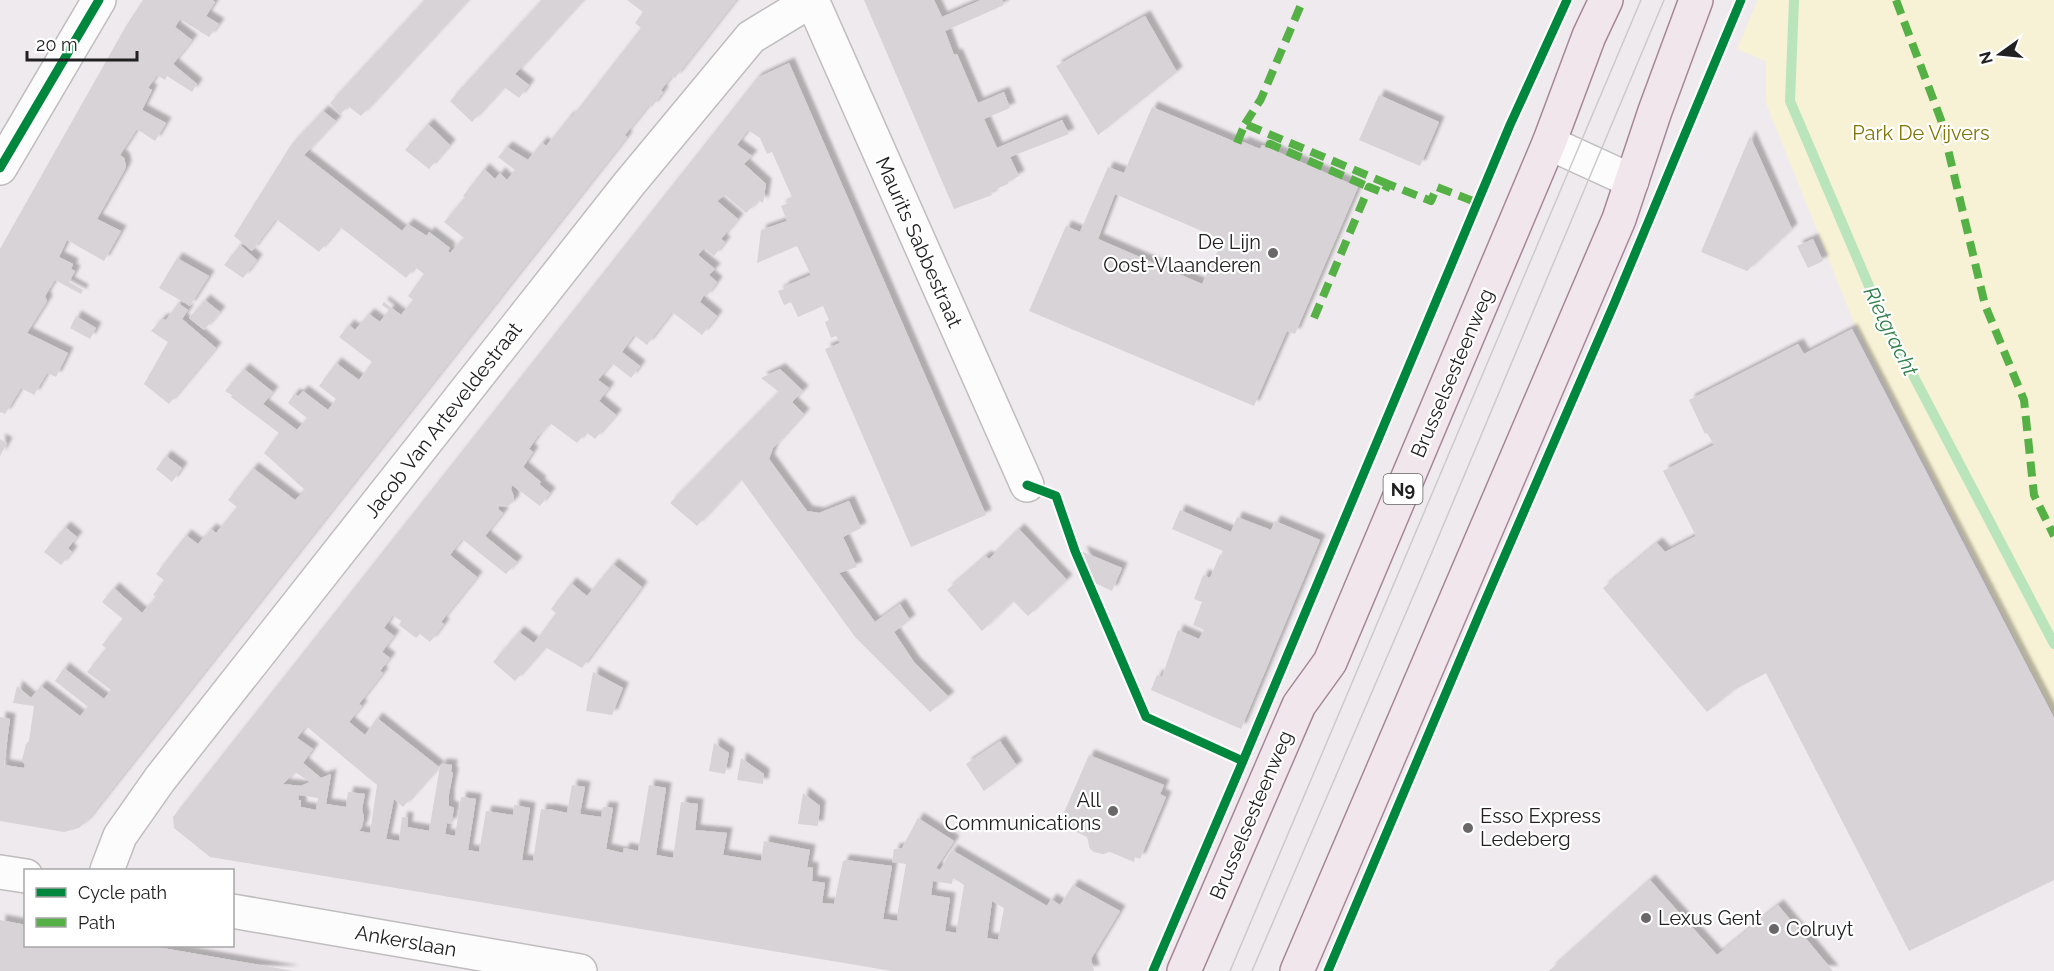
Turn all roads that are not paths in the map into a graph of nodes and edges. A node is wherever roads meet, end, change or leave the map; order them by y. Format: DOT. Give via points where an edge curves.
graph roads {
  1 [pos="99,0"];
  2 [pos="812,0"];
  3 [pos="1606,0"];
  4 [pos="1696,0"];
  5 [pos="1549,143"];
  6 [pos="0,168"];
  7 [pos="1632,181"];
  8 [pos="1027,484"];
  9 [pos="107,869"];
  10 [pos="0,872"];
  11 [pos="24,876"];
  12 [pos="234,911"];
  13 [pos="580,971"];
  14 [pos="1184,971"];
  15 [pos="1297,971"];
  1 -- 6 [label="street"];
  2 -- 8 [label="street, Maurits Sabbestraat"];
  2 -- 9 [label="street, Jacob Van Arteveldestraat" via="751,37 629,184 160,779 120,836"];
  3 -- 5 [label="main road, Brusselsesteenweg / N9"];
  4 -- 7 [label="main road"];
  5 -- 7 [label="street"];
  5 -- 14 [label="main road, Brusselsesteenweg / N9" via="1330,662 1299,705"];
  7 -- 15 [label="main road" via="1615,230"];
  10 -- 11 [label="street"];
  12 -- 13 [label="street, Ankerslaan"];
}
